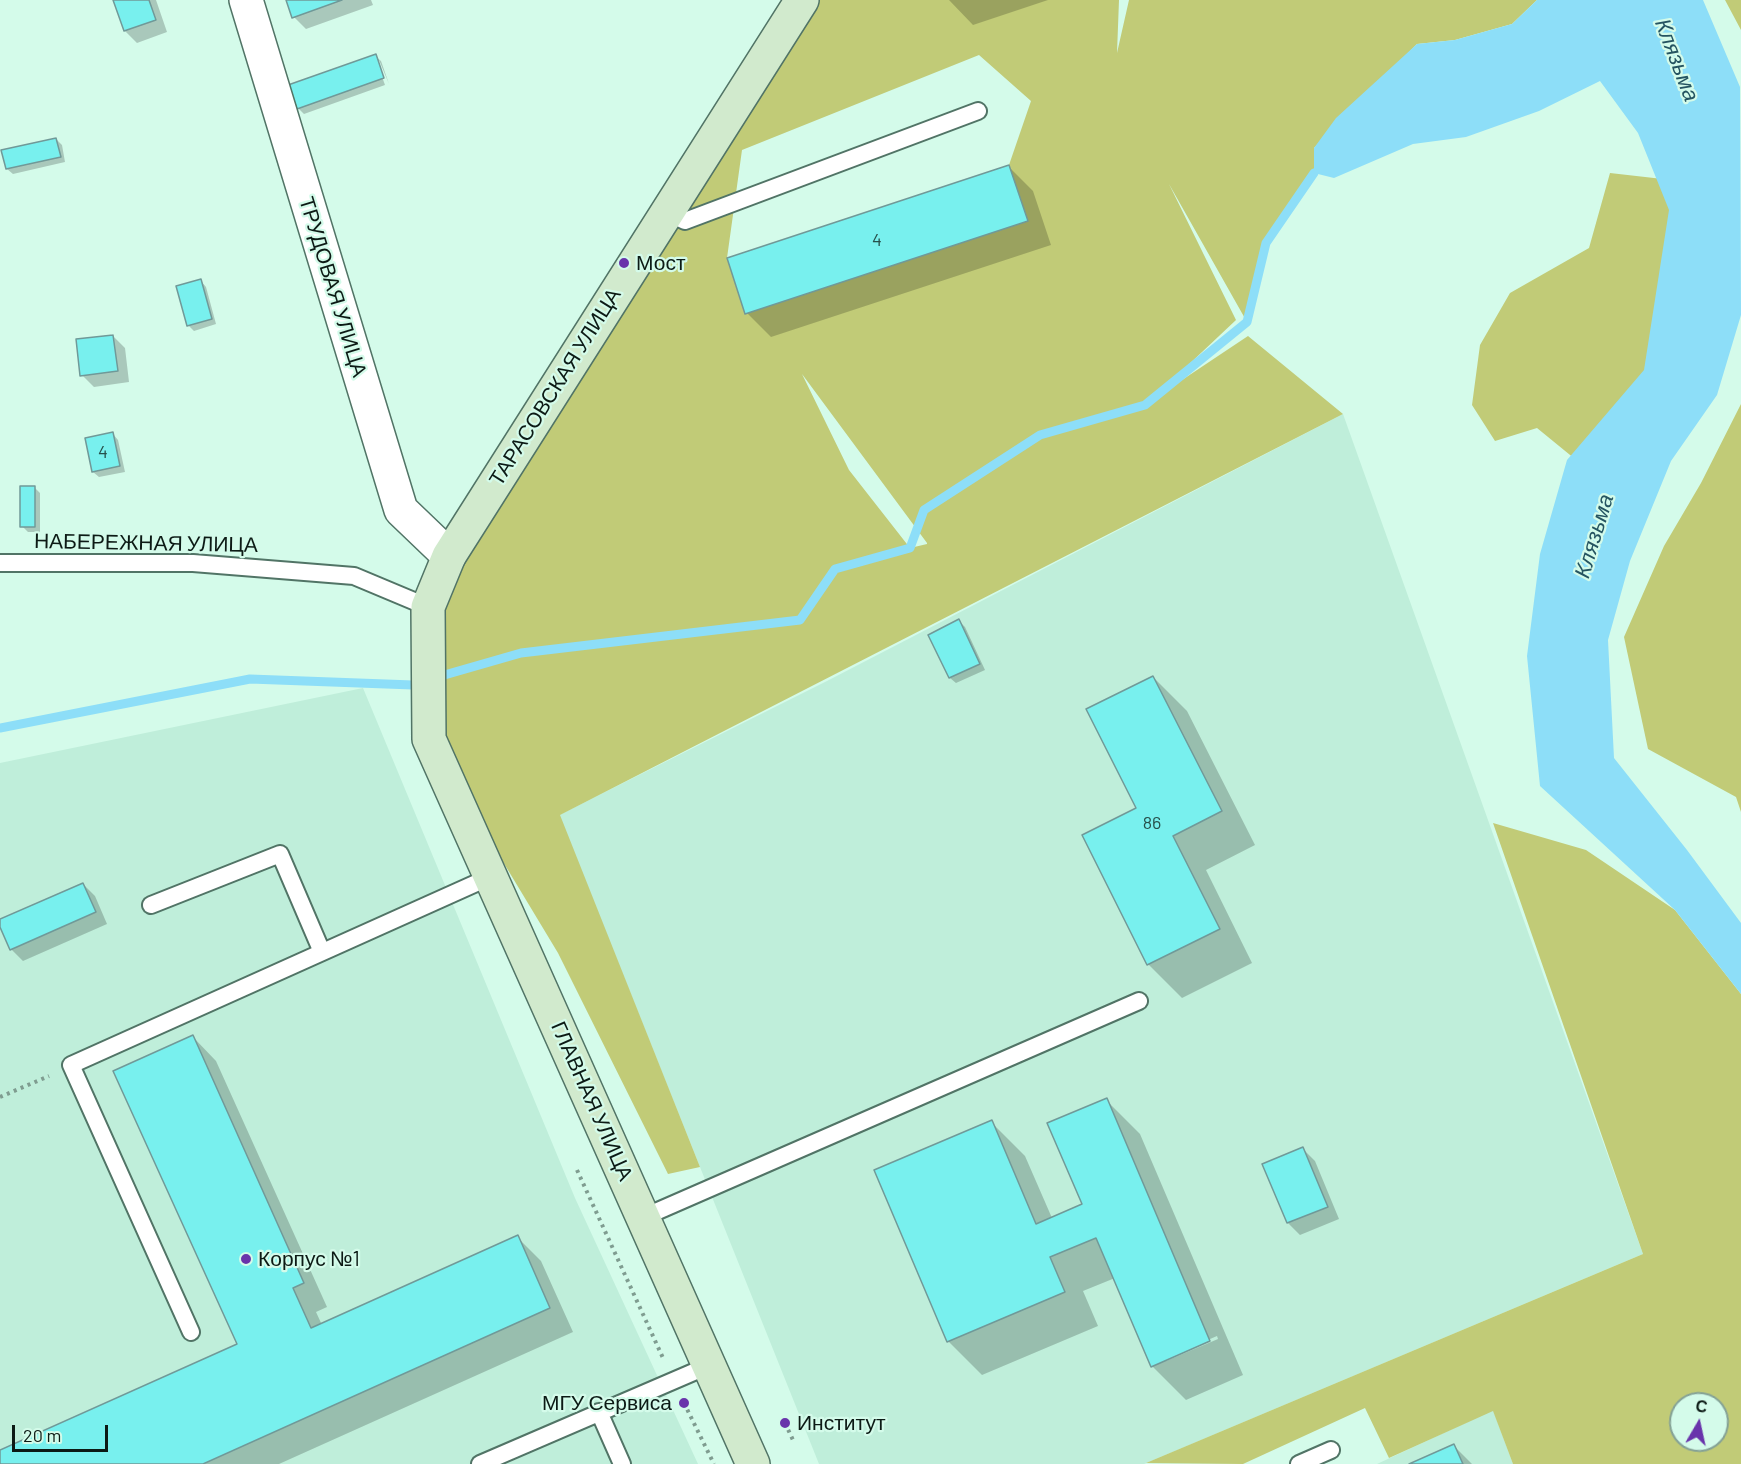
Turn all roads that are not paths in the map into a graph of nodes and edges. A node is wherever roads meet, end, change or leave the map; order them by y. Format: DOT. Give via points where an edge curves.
graph roads {
  1 [pos="246,0"];
  2 [pos="802,0"];
  3 [pos="978,111"];
  4 [pos="666,212"];
  5 [pos="449,556"];
  6 [pos="0,562"];
  7 [pos="428,607"];
  8 [pos="429,739"];
  9 [pos="492,876"];
  10 [pos="152,905"];
  11 [pos="322,952"];
  12 [pos="1139,1000"];
  13 [pos="644,1218"];
  14 [pos="191,1332"];
  15 [pos="710,1365"];
  16 [pos="600,1412"];
  17 [pos="1331,1450"];
  18 [pos="480,1464"];
  19 [pos="622,1464"];
  20 [pos="753,1464"];
  21 [pos="1299,1464"];
  1 -- 5 [label="street, ТРУДОВАЯ УЛИЦА" via="401,510"];
  2 -- 4 [label="main road, ТАРАСОВСКАЯ УЛИЦА"];
  3 -- 4 [label="lane" via="685,221"];
  4 -- 5 [label="main road, ТАРАСОВСКАЯ УЛИЦА"];
  5 -- 7 [label="main road, ТАРАСОВСКАЯ УЛИЦА"];
  6 -- 7 [label="lane, НАБЕРЕЖНАЯ УЛИЦА" via="193,562 354,576"];
  7 -- 8 [label="main road, ТАРАСОВСКАЯ УЛИЦА"];
  8 -- 9 [label="main road, ГЛАВНАЯ УЛИЦА"];
  9 -- 11 [label="lane"];
  9 -- 13 [label="main road, ГЛАВНАЯ УЛИЦА"];
  10 -- 11 [label="lane" via="280,854"];
  11 -- 14 [label="lane" via="71,1065"];
  12 -- 13 [label="lane"];
  13 -- 15 [label="main road, ГЛАВНАЯ УЛИЦА"];
  15 -- 16 [label="lane"];
  15 -- 20 [label="main road, ГЛАВНАЯ УЛИЦА"];
  16 -- 18 [label="lane"];
  16 -- 19 [label="lane"];
  17 -- 21 [label="lane"];
}
